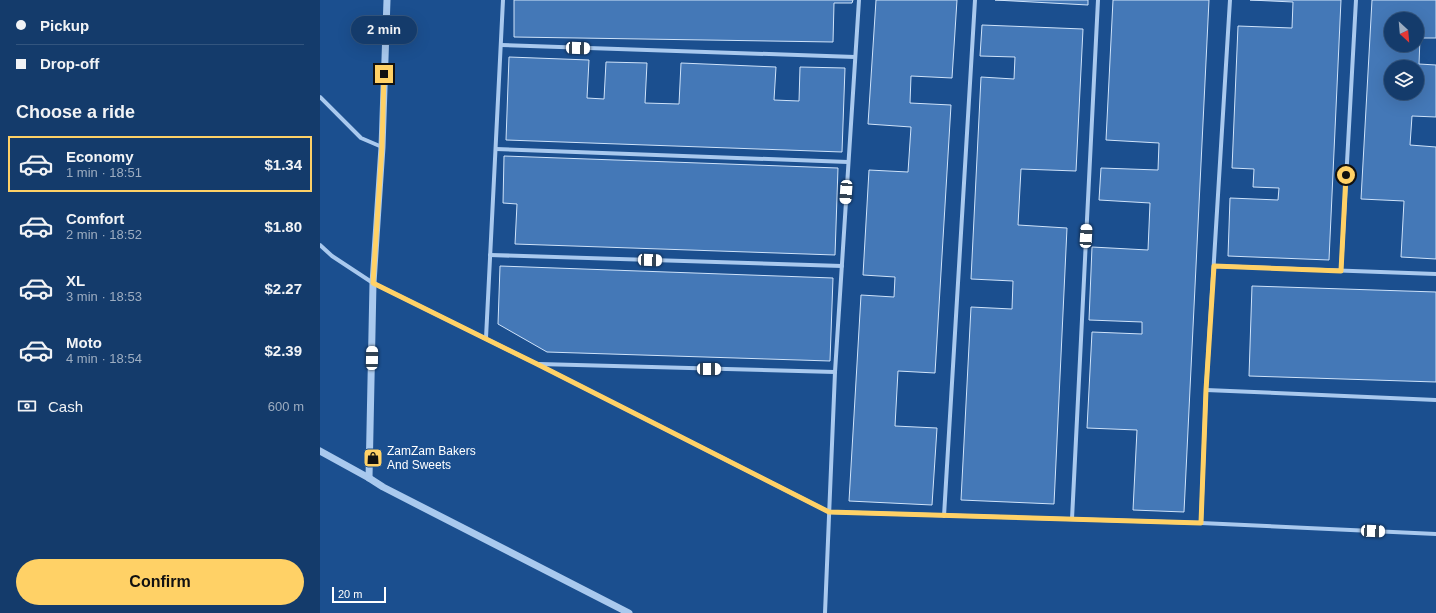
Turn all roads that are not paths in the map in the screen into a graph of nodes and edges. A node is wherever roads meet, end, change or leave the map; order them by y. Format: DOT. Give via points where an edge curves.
graph roads {
  1 [pos="387,0"];
  2 [pos="503,0"];
  3 [pos="859,0"];
  4 [pos="975,0"];
  5 [pos="1098,0"];
  6 [pos="1230,0"];
  7 [pos="1356,0"];
  8 [pos="501,45"];
  9 [pos="856,58"];
  10 [pos="320,96"];
  11 [pos="382,147"];
  12 [pos="496,149"];
  13 [pos="848,162"];
  14 [pos="320,245"];
  15 [pos="490,255"];
  16 [pos="842,266"];
  17 [pos="1214,266"];
  18 [pos="1341,271"];
  19 [pos="1436,274"];
  20 [pos="373,283"];
  21 [pos="486,338"];
  22 [pos="537,364"];
  23 [pos="834,372"];
  24 [pos="1206,390"];
  25 [pos="1436,400"];
  26 [pos="320,451"];
  27 [pos="369,478"];
  28 [pos="829,512"];
  29 [pos="944,516"];
  30 [pos="1072,519"];
  31 [pos="1201,523"];
  32 [pos="1436,534"];
  33 [pos="629,613"];
  34 [pos="824,613"];
  1 -- 11 [label="street"];
  2 -- 8 [label="street"];
  3 -- 9 [label="street"];
  4 -- 29 [label="street"];
  5 -- 30 [label="street"];
  6 -- 17 [label="street"];
  7 -- 18 [label="street"];
  8 -- 9 [label="street"];
  8 -- 12 [label="street"];
  9 -- 13 [label="street"];
  10 -- 11 [label="street" via="361,138"];
  11 -- 20 [label="street"];
  12 -- 13 [label="street"];
  12 -- 15 [label="street"];
  13 -- 16 [label="street"];
  14 -- 20 [label="street"];
  15 -- 16 [label="street"];
  15 -- 21 [label="street"];
  16 -- 23 [label="street"];
  17 -- 18 [label="street"];
  17 -- 24 [label="street"];
  18 -- 19 [label="street"];
  20 -- 21 [label="street"];
  20 -- 27 [label="street"];
  21 -- 22 [label="street"];
  22 -- 23 [label="street"];
  22 -- 28 [label="street"];
  23 -- 28 [label="street"];
  24 -- 25 [label="street"];
  24 -- 31 [label="street"];
  26 -- 27 [label="street"];
  27 -- 33 [label="street"];
  28 -- 29 [label="street"];
  28 -- 34 [label="street"];
  29 -- 30 [label="street"];
  30 -- 31 [label="street"];
  31 -- 32 [label="street"];
}
